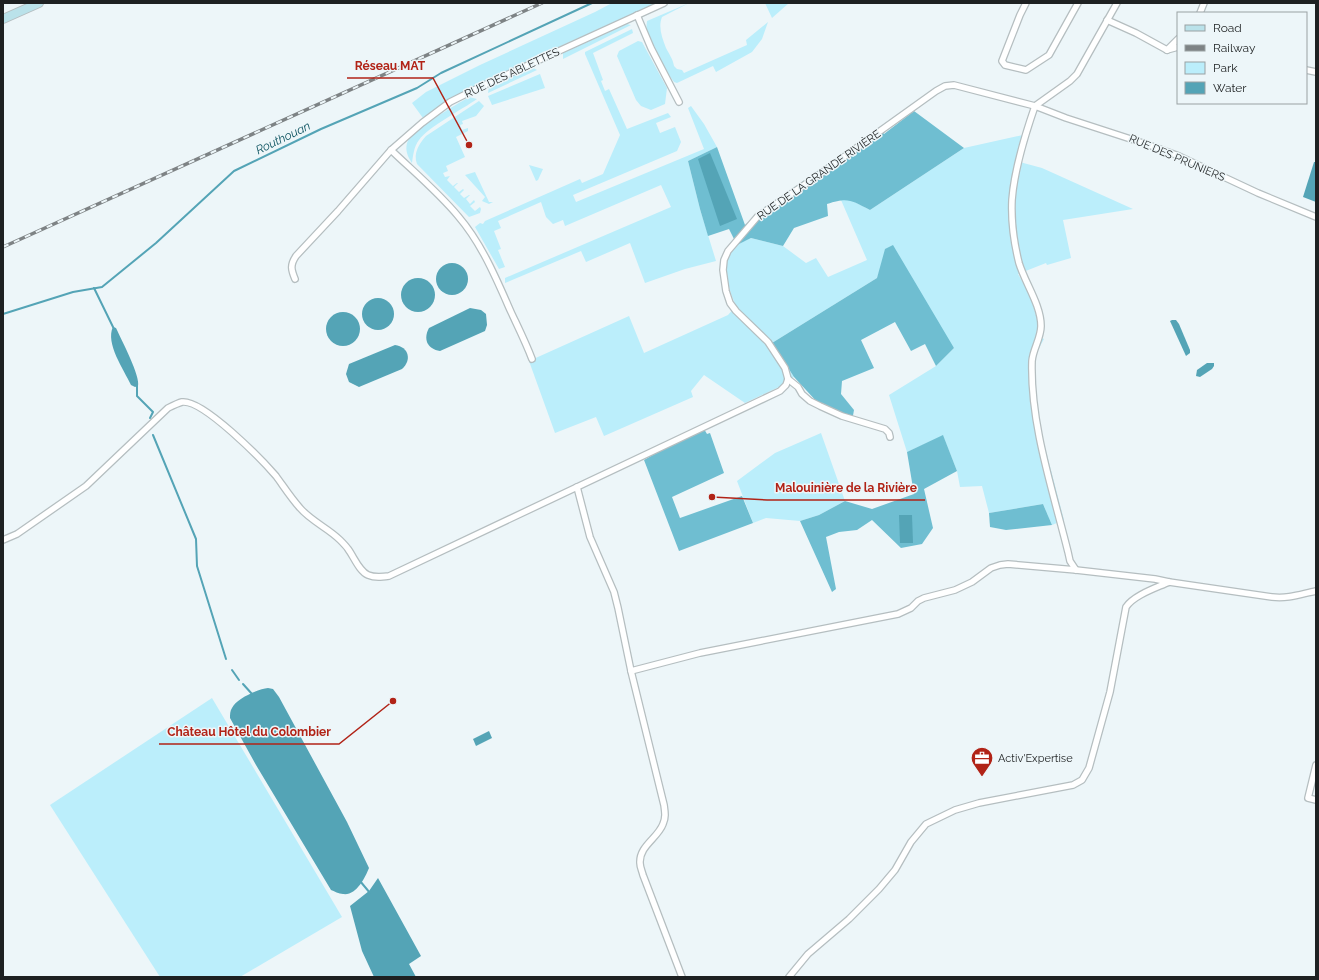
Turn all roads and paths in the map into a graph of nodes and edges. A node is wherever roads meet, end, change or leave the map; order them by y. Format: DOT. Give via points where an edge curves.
graph roads {
  1 [pos="39,3"];
  2 [pos="664,3"];
  3 [pos="1026,3"];
  4 [pos="1078,3"];
  5 [pos="1117,3"];
  6 [pos="637,15"];
  7 [pos="3,19"];
  8 [pos="1107,20"];
  9 [pos="1177,40"];
  10 [pos="1177,47"];
  11 [pos="1167,50"];
  12 [pos="679,102"];
  13 [pos="1035,106"];
  14 [pos="391,150"];
  15 [pos="1316,218"];
  16 [pos="295,279"];
  17 [pos="532,359"];
  18 [pos="788,379"];
  19 [pos="890,438"];
  20 [pos="577,487"];
  21 [pos="3,540"];
  22 [pos="1076,570"];
  23 [pos="1169,582"];
  24 [pos="1316,591"];
  25 [pos="631,671"];
  26 [pos="1316,765"];
  27 [pos="1316,800"];
  28 [pos="682,977"];
  29 [pos="789,977"];
  1 -- 7 [label="street"];
  2 -- 6 [label="street, RUE DES ABLETTES"];
  3 -- 4 [label="street" via="1002,61 1005,65 1026,70 1049,55"];
  5 -- 8 [label="street"];
  6 -- 12 [label="street"];
  6 -- 14 [label="street, RUE DES ABLETTES" via="450,102"];
  8 -- 11 [label="street"];
  8 -- 13 [label="street" via="1077,74"];
  9 -- 11 [label="street"];
  10 -- 11 [label="street"];
  13 -- 15 [label="street, RUE DES PRUNIERS" via="1179,156 1258,194"];
  13 -- 18 [label="street, RUE DE LA GRANDE RIVIÈRE" via="954,85 946,86 758,216 745,229 724,260 726,291 736,311 768,342"];
  13 -- 22 [label="street" via="1023,146 1012,200 1014,236 1022,273 1033,294 1041,326 1032,360 1036,419 1070,561"];
  14 -- 16 [label="street, RUE DES ABLETTES" via="296,256 291,267"];
  14 -- 17 [label="street" via="438,194 470,233 498,281"];
  18 -- 19 [label="street, RUE DE LA GRANDE RIVIÈRE" via="815,404 842,416 885,429"];
  18 -- 20 [label="street" via="786,386 780,391"];
  20 -- 21 [label="street" via="389,576 368,575 348,547 300,509 259,457 206,412 182,402 168,408 82,489 17,534"];
  20 -- 25 [label="street" via="590,537 614,592"];
  22 -- 23 [label="street"];
  22 -- 25 [label="street" via="1000,565 991,568 972,582 955,590 924,598 898,614 700,654"];
  23 -- 24 [label="street" via="1277,598"];
  23 -- 29 [label="street" via="1134,599 1126,607 1110,692 1089,768 1082,780 1073,785 954,810 926,824 879,889 808,954"];
  25 -- 28 [label="street" via="665,816 660,831 645,847 640,863"];
  26 -- 27 [label="street" via="1308,798"];
}
